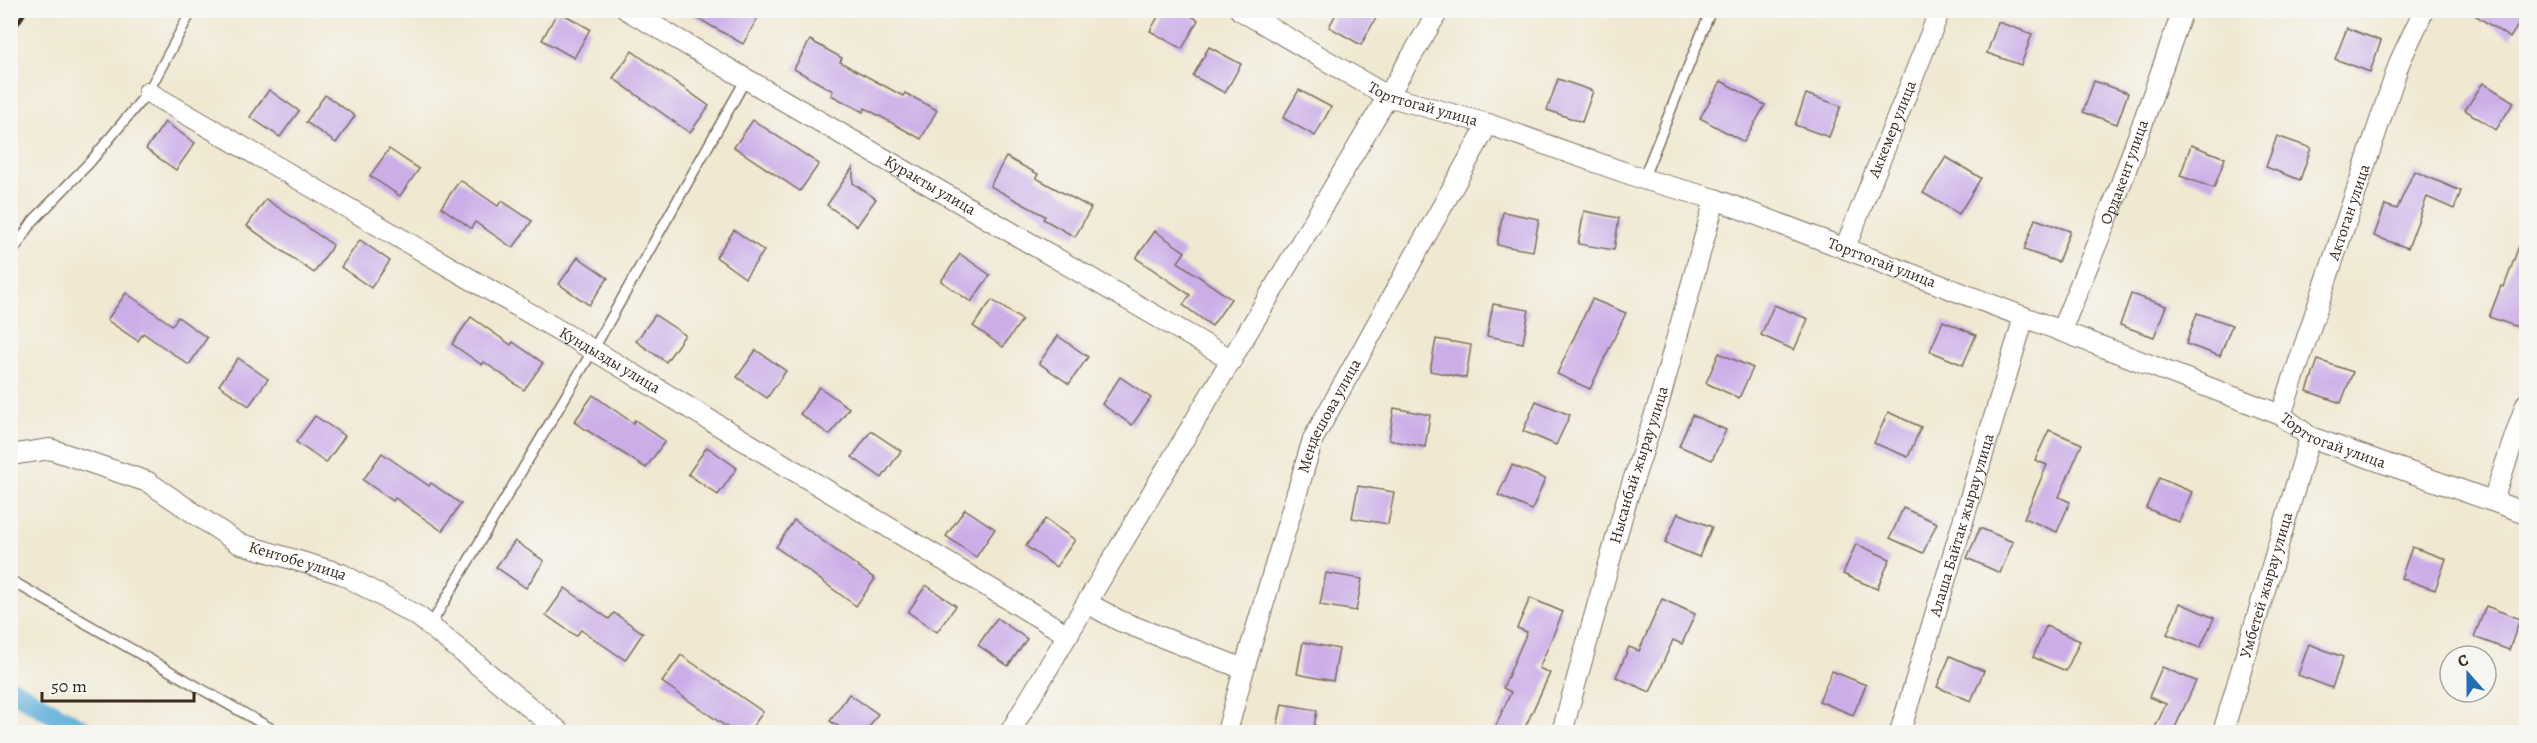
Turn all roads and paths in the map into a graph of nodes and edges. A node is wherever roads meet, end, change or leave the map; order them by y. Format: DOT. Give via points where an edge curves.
graph roads {
  1 [pos="192,10"];
  2 [pos="627,10"];
  3 [pos="1240,10"];
  4 [pos="1439,10"];
  5 [pos="1711,10"];
  6 [pos="1940,10"];
  7 [pos="2183,10"];
  8 [pos="2424,10"];
  9 [pos="746,79"];
  10 [pos="148,92"];
  11 [pos="1387,96"];
  12 [pos="1488,124"];
  13 [pos="1643,179"];
  14 [pos="1715,198"];
  15 [pos="1845,248"];
  16 [pos="10,256"];
  17 [pos="2024,317"];
  18 [pos="2061,331"];
  19 [pos="593,350"];
  20 [pos="1232,360"];
  21 [pos="2526,404"];
  22 [pos="2281,415"];
  23 [pos="2310,437"];
  24 [pos="10,455"];
  25 [pos="2493,500"];
  26 [pos="2526,513"];
  27 [pos="10,580"];
  28 [pos="1087,603"];
  29 [pos="430,626"];
  30 [pos="1068,635"];
  31 [pos="1244,669"];
  32 [pos="277,732"];
  33 [pos="560,732"];
  34 [pos="1010,732"];
  35 [pos="1227,732"];
  36 [pos="1562,732"];
  37 [pos="1900,732"];
  38 [pos="2223,732"];
  1 -- 10 [label="lane"];
  2 -- 9 [label="street, Куракты улица"];
  3 -- 11 [label="street, Торттогай улица"];
  4 -- 11 [label="street"];
  5 -- 13 [label="lane"];
  6 -- 15 [label="street, Аккемер улица"];
  7 -- 18 [label="street, Ордакент улица" via="2118,192"];
  8 -- 22 [label="street, Актоган улица" via="2400,61"];
  9 -- 19 [label="lane"];
  9 -- 20 [label="street, Куракты улица"];
  10 -- 16 [label="lane" via="91,161 33,221"];
  10 -- 19 [label="street, Кундызды улица"];
  11 -- 12 [label="street, Торттогай улица"];
  11 -- 20 [label="street"];
  12 -- 13 [label="street, Торттогай улица"];
  12 -- 31 [label="street, Мендешова улица" via="1313,439"];
  13 -- 14 [label="street, Торттогай улица"];
  14 -- 15 [label="street, Торттогай улица"];
  14 -- 36 [label="street, Нысанбай жырау улица"];
  15 -- 17 [label="street, Торттогай улица"];
  17 -- 18 [label="street, Торттогай улица"];
  17 -- 37 [label="street, Алаша Байтак жырау улица"];
  18 -- 22 [label="street, Торттогай улица"];
  19 -- 29 [label="lane"];
  19 -- 30 [label="street, Кундызды улица"];
  20 -- 28 [label="street"];
  21 -- 25 [label="street"];
  22 -- 23 [label="street, Торттогай улица"];
  23 -- 25 [label="street, Торттогай улица"];
  23 -- 38 [label="street, Умбетей жырау улица"];
  24 -- 29 [label="street, Кентобе улица" via="50,448 148,482 238,543 342,574"];
  25 -- 26 [label="street, Торттогай улица"];
  27 -- 32 [label="lane"];
  28 -- 30 [label="street"];
  28 -- 31 [label="street" via="1120,621"];
  29 -- 33 [label="street, Кентобе улица"];
  30 -- 34 [label="street"];
  31 -- 35 [label="street, Мендешова улица"];
}
